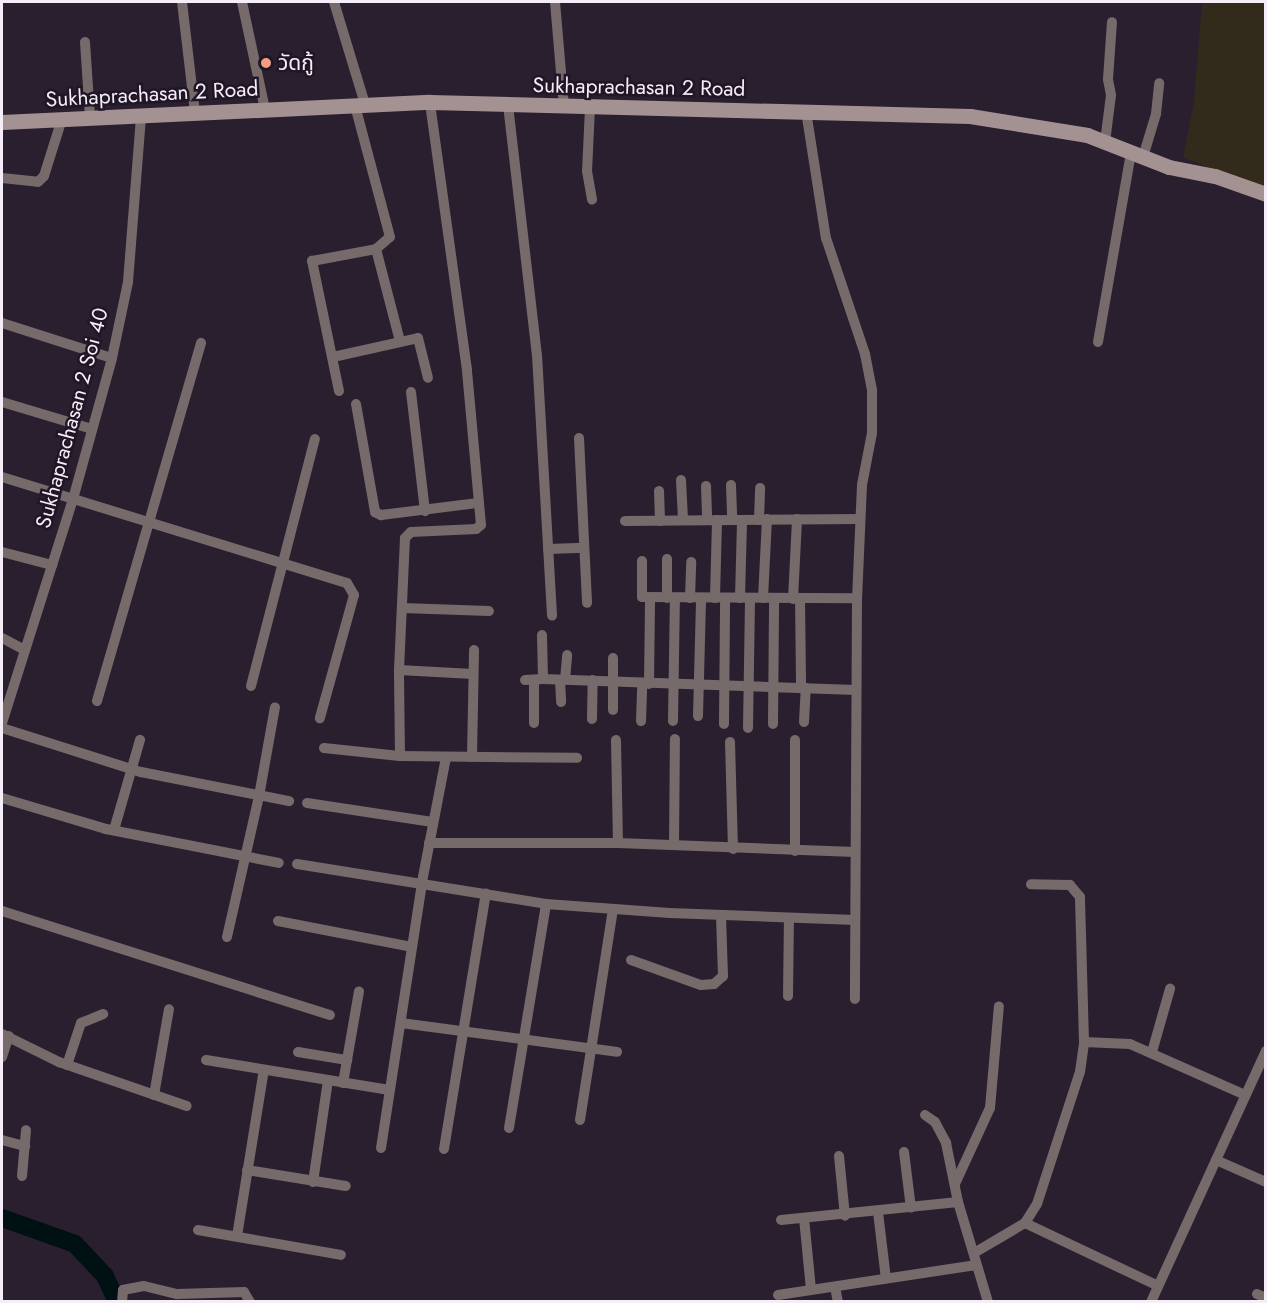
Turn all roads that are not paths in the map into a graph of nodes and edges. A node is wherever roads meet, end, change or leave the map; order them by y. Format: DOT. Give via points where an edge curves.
graph roads {
  1 [pos="182,2"];
  2 [pos="242,2"];
  3 [pos="334,2"];
  4 [pos="555,2"];
  5 [pos="1112,22"];
  6 [pos="85,42"];
  7 [pos="1159,83"];
  8 [pos="430,102"];
  9 [pos="360,104"];
  10 [pos="508,105"];
  11 [pos="564,107"];
  12 [pos="590,108"];
  13 [pos="265,109"];
  14 [pos="806,111"];
  15 [pos="195,112"];
  16 [pos="141,116"];
  17 [pos="90,118"];
  18 [pos="62,119"];
  19 [pos="2,122"];
  20 [pos="1105,142"];
  21 [pos="1137,155"];
  22 [pos="2,178"];
  23 [pos="1266,194"];
  24 [pos="592,200"];
  25 [pos="376,249"];
  26 [pos="2,322"];
  27 [pos="400,342"];
  28 [pos="1098,342"];
  29 [pos="201,343"];
  30 [pos="333,357"];
  31 [pos="112,358"];
  32 [pos="428,378"];
  33 [pos="339,391"];
  34 [pos="411,392"];
  35 [pos="2,402"];
  36 [pos="356,404"];
  37 [pos="93,429"];
  38 [pos="579,438"];
  39 [pos="315,439"];
  40 [pos="2,477"];
  41 [pos="681,480"];
  42 [pos="731,485"];
  43 [pos="706,486"];
  44 [pos="760,488"];
  45 [pos="659,491"];
  46 [pos="73,499"];
  47 [pos="478,503"];
  48 [pos="425,511"];
  49 [pos="797,519"];
  50 [pos="860,519"];
  51 [pos="660,520"];
  52 [pos="683,520"];
  53 [pos="712,520"];
  54 [pos="737,520"];
  55 [pos="763,520"];
  56 [pos="625,521"];
  57 [pos="147,522"];
  58 [pos="584,548"];
  59 [pos="548,549"];
  60 [pos="2,552"];
  61 [pos="667,559"];
  62 [pos="642,561"];
  63 [pos="691,562"];
  64 [pos="284,564"];
  65 [pos="52,565"];
  66 [pos="650,597"];
  67 [pos="671,598"];
  68 [pos="696,598"];
  69 [pos="720,598"];
  70 [pos="745,598"];
  71 [pos="857,598"];
  72 [pos="769,599"];
  73 [pos="797,599"];
  74 [pos="587,603"];
  75 [pos="402,608"];
  76 [pos="489,611"];
  77 [pos="552,616"];
  78 [pos="542,635"];
  79 [pos="2,638"];
  80 [pos="25,650"];
  81 [pos="474,650"];
  82 [pos="567,655"];
  83 [pos="613,658"];
  84 [pos="399,670"];
  85 [pos="473,674"];
  86 [pos="534,680"];
  87 [pos="562,680"];
  88 [pos="593,680"];
  89 [pos="612,682"];
  90 [pos="645,684"];
  91 [pos="673,685"];
  92 [pos="699,685"];
  93 [pos="251,686"];
  94 [pos="724,686"];
  95 [pos="749,687"];
  96 [pos="773,687"];
  97 [pos="803,688"];
  98 [pos="856,690"];
  99 [pos="98,701"];
  100 [pos="561,702"];
  101 [pos="274,707"];
  102 [pos="613,710"];
  103 [pos="698,716"];
  104 [pos="321,718"];
  105 [pos="592,719"];
  106 [pos="641,721"];
  107 [pos="672,721"];
  108 [pos="804,722"];
  109 [pos="2,723"];
  110 [pos="534,723"];
  111 [pos="724,724"];
  112 [pos="773,724"];
  113 [pos="2,728"];
  114 [pos="748,728"];
  115 [pos="675,739"];
  116 [pos="140,740"];
  117 [pos="616,740"];
  118 [pos="795,740"];
  119 [pos="730,742"];
  120 [pos="324,748"];
  121 [pos="400,756"];
  122 [pos="446,757"];
  123 [pos="472,757"];
  124 [pos="576,758"];
  125 [pos="132,770"];
  126 [pos="259,796"];
  127 [pos="2,798"];
  128 [pos="289,801"];
  129 [pos="307,803"];
  130 [pos="433,822"];
  131 [pos="114,830"];
  132 [pos="429,843"];
  133 [pos="618,843"];
  134 [pos="674,845"];
  135 [pos="733,849"];
  136 [pos="795,851"];
  137 [pos="855,852"];
  138 [pos="246,857"];
  139 [pos="279,863"];
  140 [pos="297,864"];
  141 [pos="422,882"];
  142 [pos="1031,884"];
  143 [pos="486,893"];
  144 [pos="546,904"];
  145 [pos="613,910"];
  146 [pos="2,911"];
  147 [pos="721,915"];
  148 [pos="789,918"];
  149 [pos="855,920"];
  150 [pos="278,921"];
  151 [pos="227,937"];
  152 [pos="412,947"];
  153 [pos="631,960"];
  154 [pos="1170,989"];
  155 [pos="359,991"];
  156 [pos="788,996"];
  157 [pos="855,999"];
  158 [pos="999,1006"];
  159 [pos="169,1009"];
  160 [pos="103,1014"];
  161 [pos="330,1015"];
  162 [pos="401,1023"];
  163 [pos="464,1031"];
  164 [pos="5,1035"];
  165 [pos="523,1039"];
  166 [pos="1084,1042"];
  167 [pos="590,1048"];
  168 [pos="1266,1051"];
  169 [pos="297,1052"];
  170 [pos="617,1052"];
  171 [pos="1152,1052"];
  172 [pos="2,1057"];
  173 [pos="206,1060"];
  174 [pos="347,1060"];
  175 [pos="67,1065"];
  176 [pos="264,1070"];
  177 [pos="328,1080"];
  178 [pos="343,1083"];
  179 [pos="390,1090"];
  180 [pos="154,1095"];
  181 [pos="1245,1095"];
  182 [pos="187,1106"];
  183 [pos="925,1115"];
  184 [pos="580,1119"];
  185 [pos="509,1128"];
  186 [pos="26,1130"];
  187 [pos="2,1140"];
  188 [pos="25,1146"];
  189 [pos="381,1148"];
  190 [pos="444,1149"];
  191 [pos="904,1152"];
  192 [pos="839,1156"];
  193 [pos="1216,1160"];
  194 [pos="247,1170"];
  195 [pos="22,1176"];
  196 [pos="313,1182"];
  197 [pos="1266,1182"];
  198 [pos="955,1184"];
  199 [pos="346,1186"];
  200 [pos="958,1202"];
  201 [pos="911,1208"];
  202 [pos="878,1212"];
  203 [pos="845,1216"];
  204 [pos="804,1218"];
  205 [pos="781,1220"];
  206 [pos="1025,1223"];
  207 [pos="198,1230"];
  208 [pos="237,1236"];
  209 [pos="974,1253"];
  210 [pos="341,1255"];
  211 [pos="977,1265"];
  212 [pos="886,1279"];
  213 [pos="1158,1286"];
  214 [pos="836,1287"];
  215 [pos="811,1290"];
  216 [pos="778,1295"];
  217 [pos="179,1298"];
  218 [pos="122,1302"];
  219 [pos="250,1302"];
  220 [pos="838,1302"];
  221 [pos="988,1302"];
  222 [pos="1151,1302"];
  1 -- 15 [label="street"];
  2 -- 13 [label="street"];
  3 -- 9 [label="street"];
  4 -- 11 [label="street"];
  5 -- 20 [label="street" via="1108,79 1111,95"];
  6 -- 17 [label="street"];
  7 -- 21 [label="street" via="1156,114"];
  8 -- 9 [label="street, Sukhaprachasan 2 Road"];
  8 -- 10 [label="street, Sukhaprachasan 2 Road"];
  8 -- 47 [label="street" via="467,370"];
  9 -- 13 [label="street, Sukhaprachasan 2 Road"];
  9 -- 25 [label="street" via="390,237"];
  10 -- 11 [label="street, Sukhaprachasan 2 Road"];
  10 -- 59 [label="street" via="537,355"];
  11 -- 12 [label="street, Sukhaprachasan 2 Road"];
  12 -- 14 [label="street, Sukhaprachasan 2 Road"];
  12 -- 24 [label="street" via="587,171"];
  13 -- 15 [label="street, Sukhaprachasan 2 Road"];
  14 -- 20 [label="street, Sukhaprachasan 2 Road" via="970,116 1087,135"];
  14 -- 50 [label="street" via="826,238 865,354 872,390 872,434"];
  15 -- 16 [label="street, Sukhaprachasan 2 Road"];
  16 -- 17 [label="street, Sukhaprachasan 2 Road"];
  16 -- 31 [label="street, Sukhaprachasan 2 Soi 40" via="128,282"];
  17 -- 18 [label="street, Sukhaprachasan 2 Road"];
  18 -- 19 [label="street, Sukhaprachasan 2 Road"];
  18 -- 22 [label="street" via="44,176 38,182"];
  20 -- 21 [label="street, Sukhaprachasan 2 Road"];
  21 -- 23 [label="street, Sukhaprachasan 2 Road"];
  21 -- 28 [label="street"];
  25 -- 27 [label="street"];
  25 -- 30 [label="street" via="312,261"];
  26 -- 31 [label="street"];
  27 -- 30 [label="street"];
  27 -- 32 [label="street" via="418,338 422,343"];
  29 -- 57 [label="street"];
  30 -- 33 [label="street"];
  31 -- 37 [label="street, Sukhaprachasan 2 Soi 40"];
  34 -- 48 [label="street"];
  35 -- 37 [label="street"];
  36 -- 48 [label="street" via="375,512"];
  37 -- 46 [label="street, Sukhaprachasan 2 Soi 40"];
  38 -- 58 [label="street"];
  39 -- 64 [label="street"];
  40 -- 46 [label="street"];
  41 -- 52 [label="street"];
  42 -- 54 [label="street"];
  43 -- 53 [label="street"];
  44 -- 55 [label="street"];
  45 -- 51 [label="street"];
  46 -- 57 [label="street"];
  46 -- 65 [label="street, Sukhaprachasan 2 Soi 40"];
  47 -- 48 [label="street"];
  47 -- 75 [label="street" via="481,525 476,529 411,532 405,538"];
  49 -- 50 [label="street"];
  49 -- 55 [label="street"];
  49 -- 73 [label="street"];
  50 -- 71 [label="street"];
  51 -- 52 [label="street"];
  51 -- 56 [label="street"];
  52 -- 53 [label="street"];
  53 -- 54 [label="street"];
  53 -- 69 [label="street"];
  54 -- 55 [label="street"];
  54 -- 70 [label="street"];
  55 -- 72 [label="street"];
  57 -- 64 [label="street"];
  57 -- 99 [label="street"];
  58 -- 59 [label="street"];
  58 -- 74 [label="street"];
  59 -- 77 [label="street"];
  60 -- 65 [label="street"];
  61 -- 67 [label="street"];
  62 -- 66 [label="street" via="642,597"];
  63 -- 68 [label="street"];
  64 -- 93 [label="street"];
  64 -- 104 [label="street" via="352,587 354,594"];
  65 -- 80 [label="street, Sukhaprachasan 2 Soi 40"];
  66 -- 67 [label="street"];
  66 -- 90 [label="street"];
  67 -- 68 [label="street"];
  67 -- 91 [label="street"];
  68 -- 69 [label="street"];
  68 -- 92 [label="street"];
  69 -- 70 [label="street"];
  69 -- 94 [label="street"];
  70 -- 72 [label="street"];
  70 -- 95 [label="street"];
  71 -- 73 [label="street"];
  71 -- 98 [label="street"];
  72 -- 73 [label="street"];
  72 -- 96 [label="street"];
  73 -- 97 [label="street"];
  75 -- 76 [label="street"];
  75 -- 84 [label="street"];
  78 -- 86 [label="street"];
  79 -- 80 [label="street"];
  80 -- 109 [label="street, Sukhaprachasan 2 Soi 40"];
  81 -- 85 [label="street"];
  82 -- 87 [label="street"];
  83 -- 89 [label="street"];
  84 -- 85 [label="street"];
  84 -- 121 [label="street"];
  85 -- 123 [label="street"];
  86 -- 87 [label="street"];
  86 -- 110 [label="street"];
  87 -- 88 [label="street"];
  87 -- 100 [label="street"];
  88 -- 89 [label="street"];
  88 -- 105 [label="street"];
  89 -- 90 [label="street"];
  89 -- 102 [label="street"];
  90 -- 91 [label="street"];
  90 -- 106 [label="street"];
  91 -- 92 [label="street"];
  91 -- 107 [label="street"];
  92 -- 94 [label="street"];
  92 -- 103 [label="street"];
  94 -- 95 [label="street"];
  94 -- 111 [label="street"];
  95 -- 96 [label="street"];
  95 -- 114 [label="street"];
  96 -- 97 [label="street"];
  96 -- 112 [label="street"];
  97 -- 98 [label="street"];
  97 -- 108 [label="street"];
  98 -- 137 [label="street"];
  101 -- 126 [label="street"];
  113 -- 125 [label="street"];
  115 -- 134 [label="street"];
  116 -- 125 [label="street"];
  117 -- 133 [label="street"];
  118 -- 136 [label="street"];
  119 -- 135 [label="street"];
  120 -- 121 [label="street"];
  121 -- 122 [label="street"];
  122 -- 123 [label="street"];
  122 -- 130 [label="street"];
  123 -- 124 [label="street"];
  125 -- 126 [label="street"];
  125 -- 131 [label="street"];
  126 -- 128 [label="street"];
  126 -- 138 [label="street"];
  127 -- 131 [label="street"];
  129 -- 130 [label="street"];
  130 -- 132 [label="street"];
  131 -- 138 [label="street"];
  132 -- 133 [label="street"];
  132 -- 141 [label="street"];
  133 -- 134 [label="street"];
  134 -- 135 [label="street"];
  135 -- 136 [label="street"];
  136 -- 137 [label="street"];
  137 -- 149 [label="street"];
  138 -- 139 [label="street"];
  138 -- 151 [label="street"];
  140 -- 141 [label="street"];
  141 -- 143 [label="street"];
  141 -- 152 [label="street"];
  142 -- 166 [label="street" via="1070,885 1080,897"];
  143 -- 144 [label="street"];
  143 -- 163 [label="street"];
  144 -- 145 [label="street"];
  144 -- 165 [label="street"];
  145 -- 147 [label="street"];
  145 -- 167 [label="street"];
  146 -- 161 [label="street"];
  147 -- 148 [label="street"];
  147 -- 153 [label="street" via="723,976 714,984 701,985"];
  148 -- 149 [label="street"];
  148 -- 156 [label="street"];
  149 -- 157 [label="street"];
  150 -- 152 [label="street"];
  152 -- 162 [label="street"];
  154 -- 171 [label="street"];
  155 -- 174 [label="street"];
  158 -- 198 [label="street" via="990,1108"];
  159 -- 180 [label="street"];
  160 -- 175 [label="street" via="81,1023"];
  162 -- 163 [label="street"];
  162 -- 179 [label="street"];
  163 -- 165 [label="street"];
  163 -- 190 [label="street"];
  164 -- 172 [label="street"];
  164 -- 175 [label="street"];
  165 -- 167 [label="street"];
  165 -- 185 [label="street"];
  166 -- 171 [label="street" via="1130,1044"];
  166 -- 206 [label="street" via="1080,1072 1055,1156"];
  167 -- 170 [label="street"];
  167 -- 184 [label="street"];
  168 -- 181 [label="street"];
  169 -- 174 [label="street"];
  171 -- 181 [label="street"];
  173 -- 176 [label="street"];
  174 -- 178 [label="street"];
  175 -- 180 [label="street"];
  176 -- 177 [label="street"];
  176 -- 194 [label="street"];
  177 -- 178 [label="street"];
  177 -- 196 [label="street"];
  178 -- 179 [label="street"];
  179 -- 189 [label="street"];
  180 -- 182 [label="street"];
  181 -- 193 [label="street"];
  183 -- 198 [label="street" via="940,1129"];
  186 -- 188 [label="street"];
  187 -- 188 [label="street"];
  188 -- 195 [label="street"];
  191 -- 201 [label="street"];
  192 -- 203 [label="street"];
  193 -- 197 [label="street"];
  193 -- 213 [label="street"];
  194 -- 196 [label="street"];
  194 -- 208 [label="street"];
  196 -- 199 [label="street"];
  198 -- 200 [label="street"];
  200 -- 201 [label="street"];
  200 -- 209 [label="street"];
  201 -- 202 [label="street"];
  202 -- 203 [label="street"];
  202 -- 212 [label="street"];
  203 -- 204 [label="street"];
  204 -- 205 [label="street"];
  204 -- 215 [label="street"];
  206 -- 209 [label="street"];
  206 -- 213 [label="street"];
  207 -- 208 [label="street"];
  208 -- 210 [label="street"];
  209 -- 211 [label="street"];
  211 -- 212 [label="street"];
  211 -- 221 [label="street"];
  212 -- 214 [label="street"];
  213 -- 222 [label="street"];
  214 -- 215 [label="street"];
  214 -- 220 [label="street"];
  215 -- 216 [label="street"];
  217 -- 218 [label="street" via="129,1286 123,1290"];
  217 -- 219 [label="street" via="240,1291"];
}
